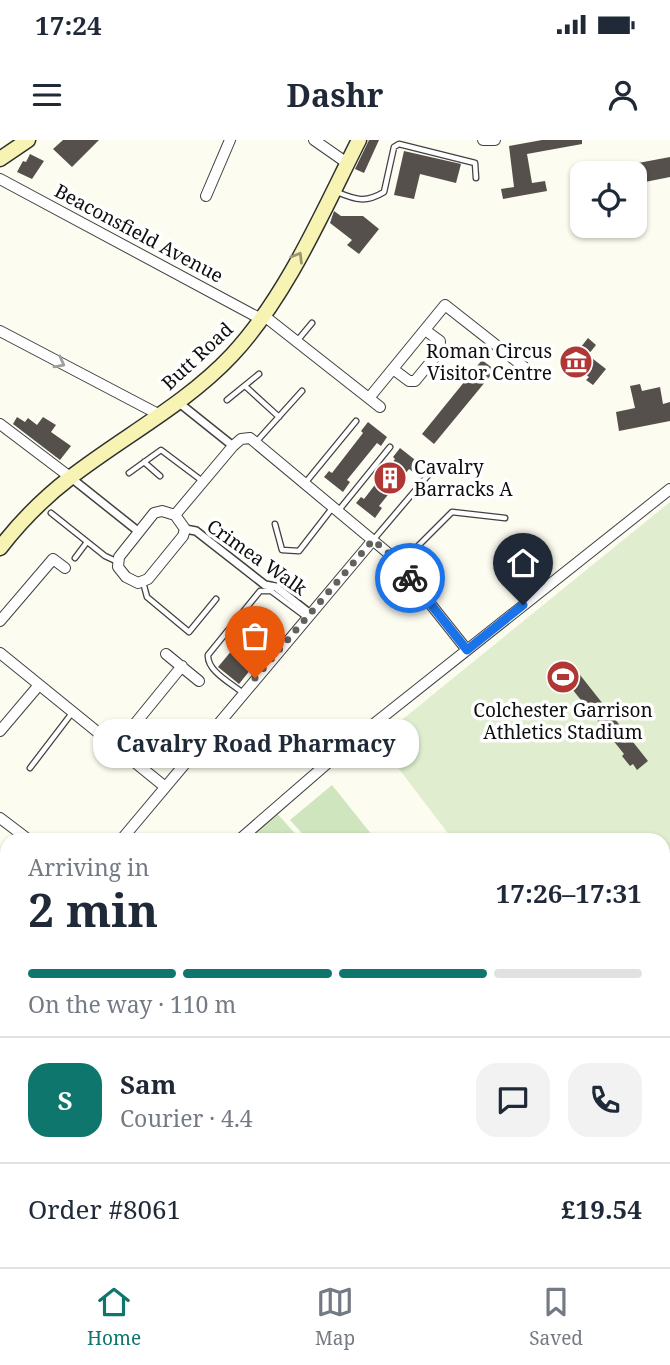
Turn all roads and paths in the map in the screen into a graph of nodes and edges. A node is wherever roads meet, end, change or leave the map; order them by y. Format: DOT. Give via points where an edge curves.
graph roads {
  1 [pos="28,140"];
  2 [pos="230,140"];
  3 [pos="314,140"];
  4 [pos="359,140"];
  5 [pos="483,140"];
  6 [pos="495,140"];
  7 [pos="0,159"];
  8 [pos="347,163"];
  9 [pos="476,178"];
  10 [pos="0,179"];
  11 [pos="335,191"];
  12 [pos="206,196"];
  13 [pos="262,317"];
  14 [pos="312,323"];
  15 [pos="425,330"];
  16 [pos="0,331"];
  17 [pos="296,342"];
  18 [pos="524,367"];
  19 [pos="393,369"];
  20 [pos="259,373"];
  21 [pos="245,386"];
  22 [pos="302,391"];
  23 [pos="369,398"];
  24 [pos="227,400"];
  25 [pos="178,402"];
  26 [pos="380,407"];
  27 [pos="158,414"];
  28 [pos="279,417"];
  29 [pos="356,421"];
  30 [pos="0,424"];
  31 [pos="256,442"];
  32 [pos="233,446"];
  33 [pos="390,447"];
  34 [pos="144,462"];
  35 [pos="129,473"];
  36 [pos="430,473"];
  37 [pos="160,476"];
  38 [pos="70,477"];
  39 [pos="202,481"];
  40 [pos="306,482"];
  41 [pos="670,489"];
  42 [pos="336,508"];
  43 [pos="51,513"];
  44 [pos="175,514"];
  45 [pos="505,518"];
  46 [pos="275,524"];
  47 [pos="185,529"];
  48 [pos="139,532"];
  49 [pos="373,540"];
  50 [pos="87,542"];
  51 [pos="0,548"];
  52 [pos="75,558"];
  53 [pos="118,562"];
  54 [pos="399,565"];
  55 [pos="65,568"];
  56 [pos="143,581"];
  57 [pos="216,599"];
  58 [pos="308,615"];
  59 [pos="0,621"];
  60 [pos="467,650"];
  61 [pos="0,653"];
  62 [pos="166,654"];
  63 [pos="182,666"];
  64 [pos="199,681"];
  65 [pos="38,685"];
  66 [pos="243,693"];
  67 [pos="73,712"];
  68 [pos="0,731"];
  69 [pos="116,747"];
  70 [pos="30,768"];
  71 [pos="164,786"];
  72 [pos="0,818"];
  73 [pos="20,833"];
  74 [pos="127,833"];
  75 [pos="247,833"];
  1 -- 7 [label="main road"];
  2 -- 12 [label="street"];
  3 -- 8 [label="street"];
  4 -- 8 [label="main road, Butt Road"];
  5 -- 6 [label="street"];
  8 -- 11 [label="main road, Butt Road"];
  9 -- 11 [label="lane" via="475,163 399,144 394,147 384,192 370,200 357,200"];
  10 -- 13 [label="street, Beaconsfield Avenue"];
  13 -- 11 [label="main road, Butt Road, one-way"];
  13 -- 17 [label="street, Beaconsfield Avenue"];
  13 -- 25 [label="main road, Butt Road" via="232,355"];
  14 -- 17 [label="lane"];
  15 -- 18 [label="street" via="445,304"];
  15 -- 19 [label="street"];
  15 -- 19 [label="street" via="440,341 439,352 415,381"];
  16 -- 27 [label="street, one-way"];
  17 -- 23 [label="street, Beaconsfield Avenue"];
  19 -- 23 [label="street"];
  20 -- 21 [label="lane"];
  21 -- 24 [label="lane"];
  21 -- 28 [label="lane"];
  22 -- 28 [label="lane"];
  23 -- 26 [label="street, Beaconsfield Avenue"];
  25 -- 27 [label="main road, Butt Road"];
  25 -- 32 [label="street"];
  27 -- 38 [label="main road, Butt Road"];
  28 -- 31 [label="lane"];
  29 -- 40 [label="lane"];
  30 -- 38 [label="street"];
  31 -- 32 [label="street" via="241,439"];
  31 -- 40 [label="street"];
  32 -- 39 [label="street"];
  33 -- 42 [label="lane"];
  34 -- 35 [label="lane"];
  34 -- 37 [label="lane"];
  34 -- 39 [label="lane" via="161,450"];
  36 -- 49 [label="lane"];
  38 -- 48 [label="street"];
  38 -- 51 [label="main road, Butt Road"];
  39 -- 44 [label="street"];
  40 -- 42 [label="street"];
  41 -- 60 [label="street"];
  42 -- 46 [label="lane" via="299,551 282,550"];
  42 -- 49 [label="street"];
  43 -- 50 [label="lane"];
  44 -- 47 [label="street"];
  44 -- 48 [label="street" via="154,513"];
  45 -- 54 [label="lane" via="452,512"];
  47 -- 56 [label="street"];
  47 -- 58 [label="street, Crimea Walk" via="196,531"];
  48 -- 53 [label="street"];
  49 -- 54 [label="street"];
  49 -- 58 [label="street"];
  50 -- 52 [label="lane"];
  50 -- 53 [label="lane"];
  53 -- 56 [label="street" via="126,577"];
  54 -- 60 [label="street"];
  55 -- 59 [label="street" via="53,559"];
  56 -- 57 [label="lane" via="147,597 189,632"];
  58 -- 66 [label="street"];
  58 -- 66 [label="lane" via="271,591 260,591 208,655 211,667"];
  60 -- 75 [label="street"];
  61 -- 65 [label="street"];
  62 -- 63 [label="street"];
  63 -- 64 [label="street"];
  63 -- 69 [label="street"];
  65 -- 67 [label="street"];
  65 -- 68 [label="street"];
  66 -- 71 [label="street"];
  67 -- 69 [label="street"];
  67 -- 70 [label="lane"];
  69 -- 71 [label="street"];
  71 -- 74 [label="street"];
  72 -- 73 [label="street"];
}
